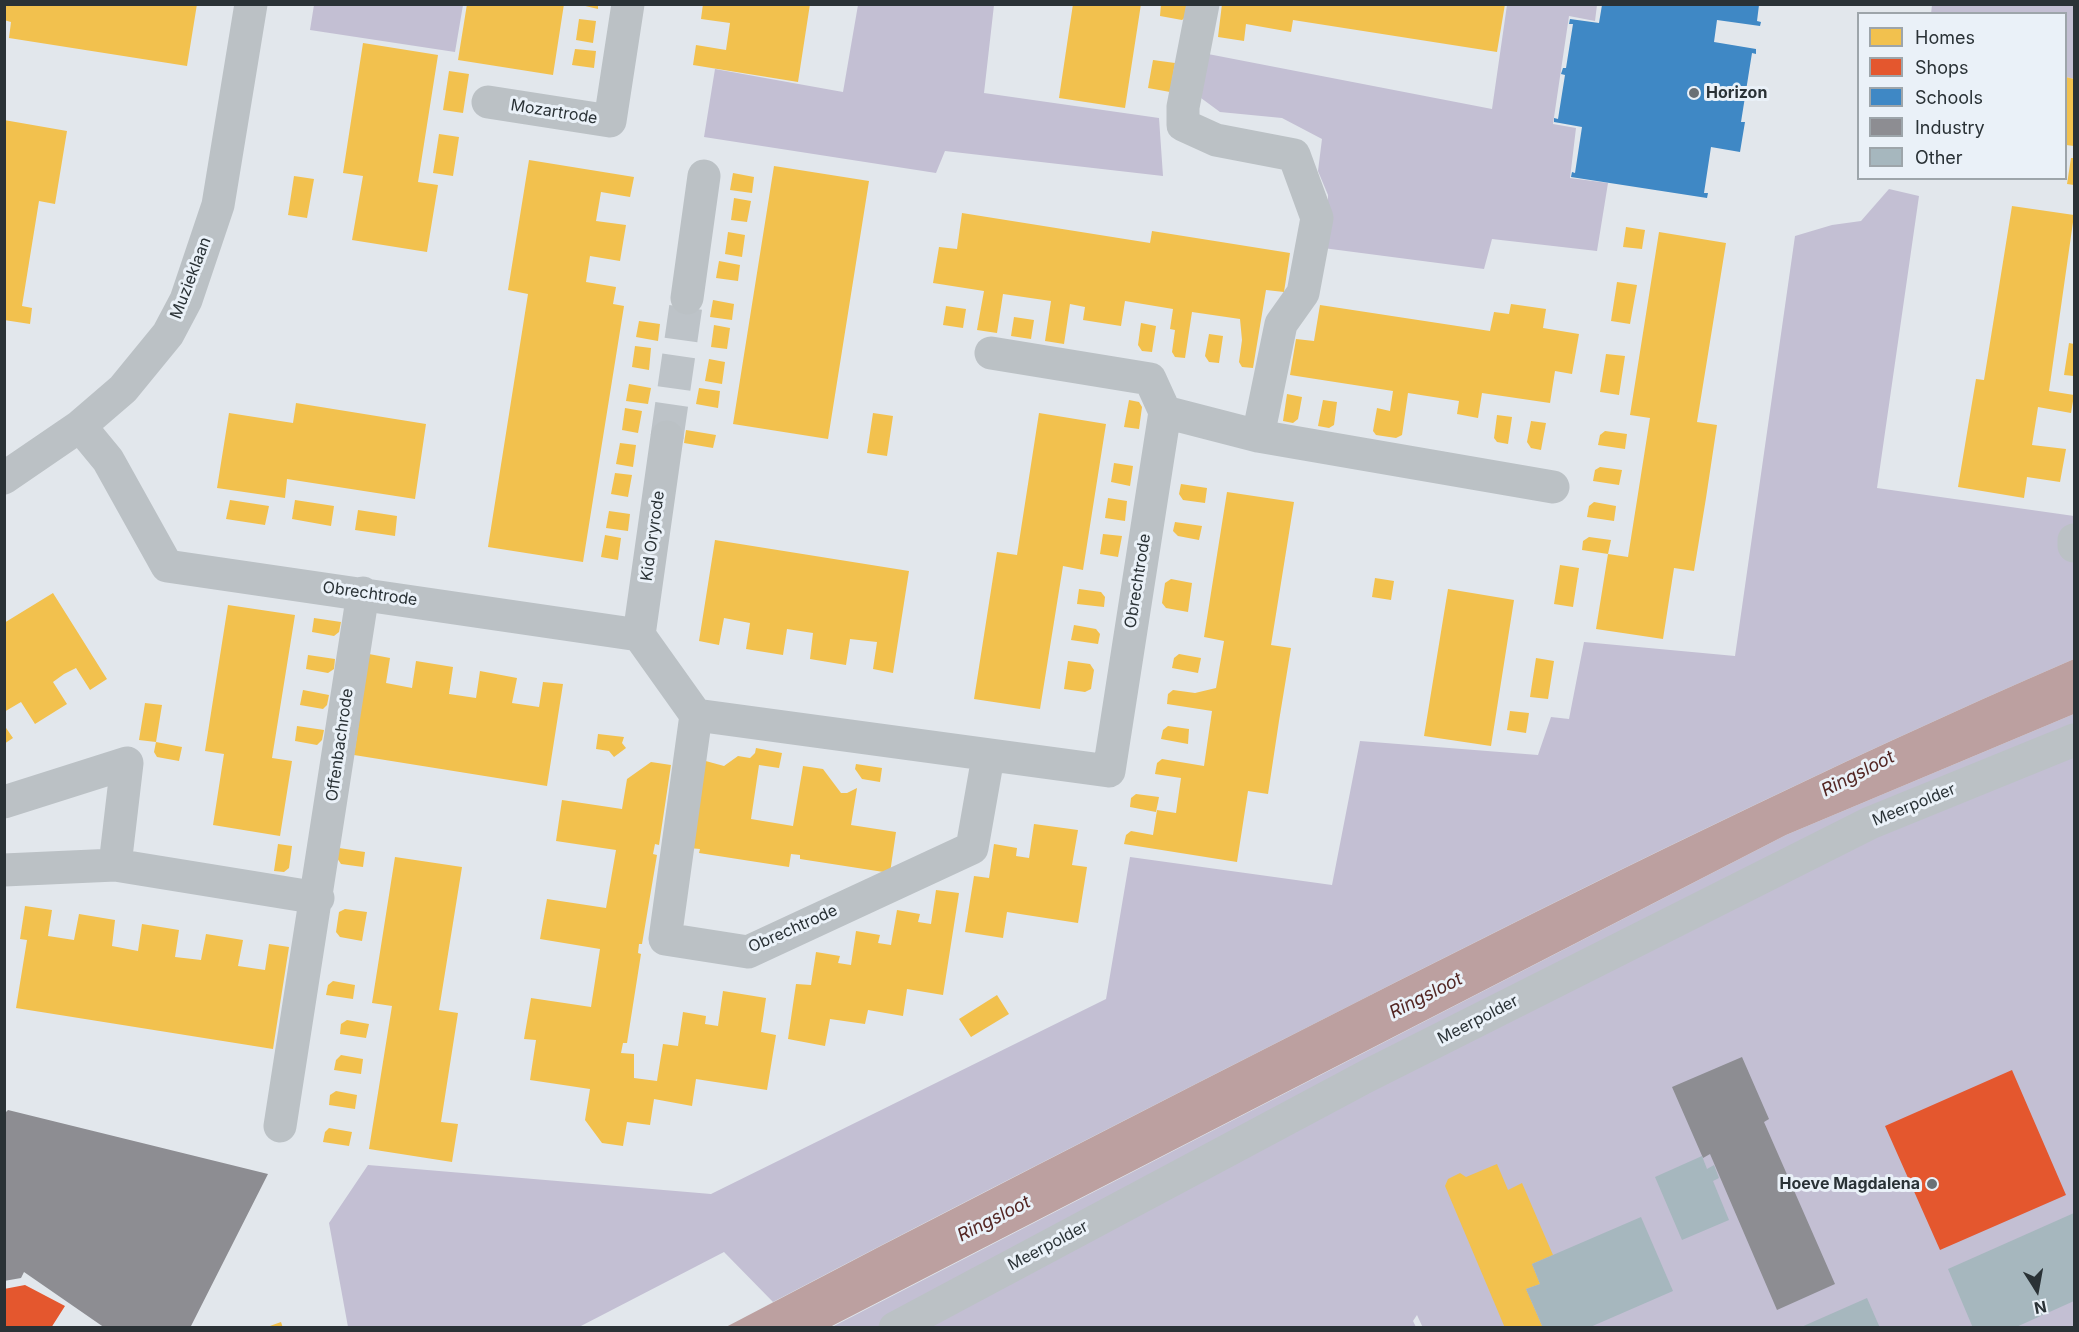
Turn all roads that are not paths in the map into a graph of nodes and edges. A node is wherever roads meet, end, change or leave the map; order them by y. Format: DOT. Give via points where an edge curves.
graph roads {
  1 [pos="250,4"];
  2 [pos="628,4"];
  3 [pos="1203,4"];
  4 [pos="488,102"];
  5 [pos="704,176"];
  6 [pos="687,298"];
  7 [pos="991,353"];
  8 [pos="1165,412"];
  9 [pos="80,426"];
  10 [pos="1258,436"];
  11 [pos="667,437"];
  12 [pos="4,478"];
  13 [pos="1553,488"];
  14 [pos="363,593"];
  15 [pos="639,635"];
  16 [pos="696,715"];
  17 [pos="2074,740"];
  18 [pos="988,757"];
  19 [pos="4,802"];
  20 [pos="116,865"];
  21 [pos="4,870"];
  22 [pos="318,898"];
  23 [pos="280,1126"];
  24 [pos="895,1328"];
  1 -- 9 [label="street, Muzieklaan" via="218,205 186,300 148,362"];
  2 -- 4 [label="street, Mozartrode" via="610,121"];
  3 -- 10 [label="street" via="1183,106 1183,125 1215,140 1294,155 1317,218 1303,292 1281,324"];
  5 -- 6 [label="street"];
  7 -- 8 [label="street" via="1150,379"];
  8 -- 10 [label="street"];
  8 -- 18 [label="street, Obrechtrode" via="1109,771"];
  9 -- 12 [label="street, Muzieklaan"];
  9 -- 14 [label="street, Obrechtrode" via="108,460 167,566"];
  10 -- 13 [label="street"];
  11 -- 15 [label="street, Kid Oryrode"];
  14 -- 15 [label="street, Obrechtrode"];
  14 -- 22 [label="street, Offenbachrode"];
  15 -- 16 [label="street"];
  16 -- 18 [label="street, Obrechtrode"];
  16 -- 18 [label="street, Obrechtrode" via="665,939 748,952 972,848"];
  17 -- 24 [label="street, Meerpolder" via="1850,833 1367,1076"];
  19 -- 20 [label="street" via="127,763"];
  20 -- 21 [label="street"];
  20 -- 22 [label="street"];
  22 -- 23 [label="street, Offenbachrode"];
}
